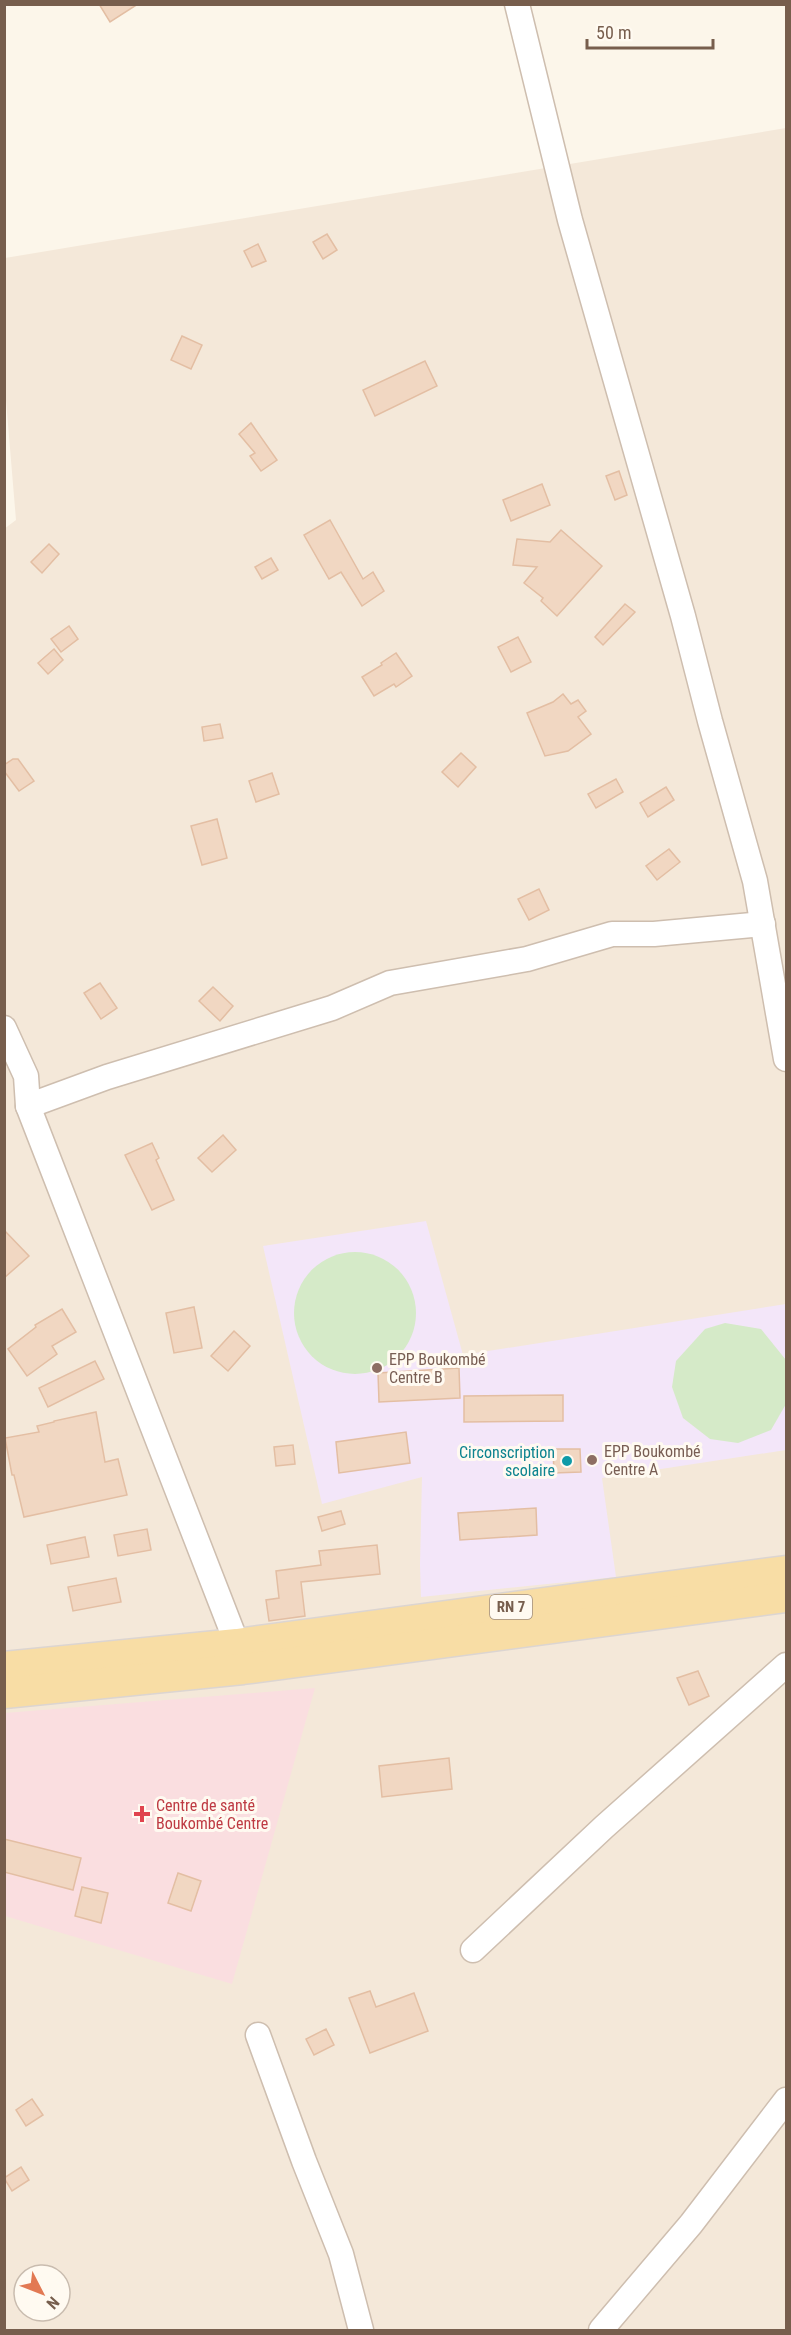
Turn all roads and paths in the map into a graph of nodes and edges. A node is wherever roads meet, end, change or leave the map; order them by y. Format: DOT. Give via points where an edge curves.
graph roads {
  1 [pos="516,4"];
  2 [pos="763,924"];
  3 [pos="4,1028"];
  4 [pos="786,1059"];
  5 [pos="28,1107"];
  6 [pos="786,1571"];
  7 [pos="786,1597"];
  8 [pos="237,1644"];
  9 [pos="786,1665"];
  10 [pos="4,1667"];
  11 [pos="4,1693"];
  12 [pos="473,1950"];
  13 [pos="258,2035"];
  14 [pos="786,2100"];
  15 [pos="361,2331"];
  16 [pos="602,2331"];
  1 -- 2 [label="street" via="570,220 683,616 755,881"];
  2 -- 4 [label="street"];
  2 -- 5 [label="street" via="612,934 527,959 390,983 332,1008 107,1077"];
  3 -- 5 [label="street" via="26,1076"];
  5 -- 8 [label="street"];
  6 -- 8 [label="main road, RN 7"];
  7 -- 11 [label="main road, RN 7" via="243,1669"];
  8 -- 10 [label="main road, RN 7"];
  9 -- 12 [label="street"];
  13 -- 15 [label="street" via="342,2254"];
  14 -- 16 [label="street"];
}
